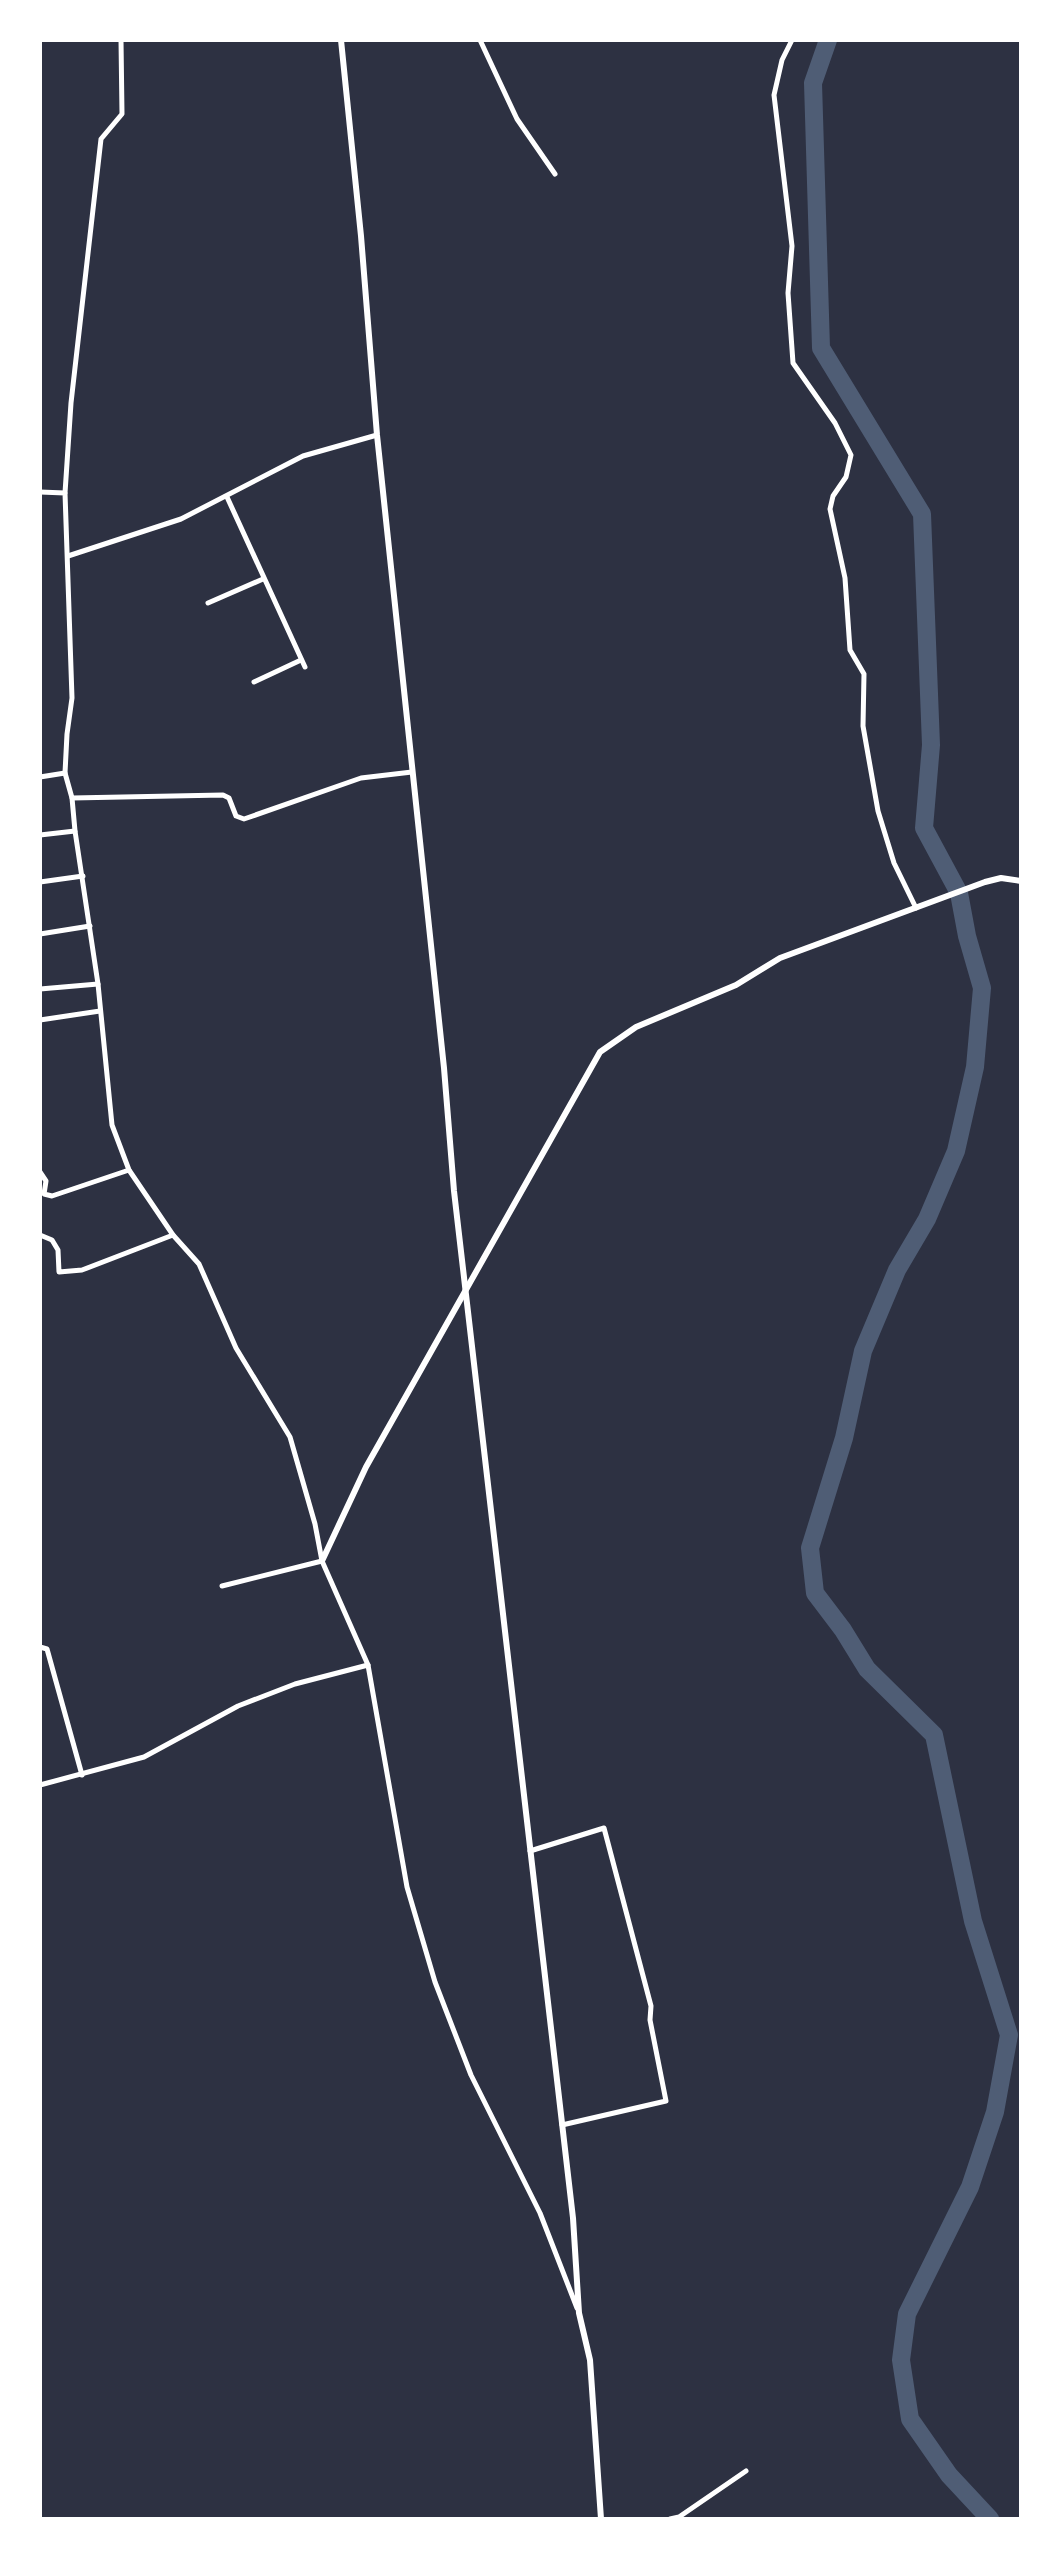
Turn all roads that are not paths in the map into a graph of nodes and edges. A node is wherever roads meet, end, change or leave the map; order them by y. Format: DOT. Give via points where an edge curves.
graph roads {
  1 [pos="121,40"];
  2 [pos="341,40"];
  3 [pos="480,40"];
  4 [pos="792,40"];
  5 [pos="555,174"];
  6 [pos="377,435"];
  7 [pos="40,492"];
  8 [pos="65,493"];
  9 [pos="227,497"];
  10 [pos="68,556"];
  11 [pos="263,579"];
  12 [pos="208,603"];
  13 [pos="301,660"];
  14 [pos="305,667"];
  15 [pos="254,682"];
  16 [pos="412,772"];
  17 [pos="65,773"];
  18 [pos="40,777"];
  19 [pos="72,798"];
  20 [pos="75,831"];
  21 [pos="40,835"];
  22 [pos="83,876"];
  23 [pos="1021,881"];
  24 [pos="40,882"];
  25 [pos="917,909"];
  26 [pos="90,926"];
  27 [pos="40,934"];
  28 [pos="98,984"];
  29 [pos="40,989"];
  30 [pos="100,1011"];
  31 [pos="40,1020"];
  32 [pos="129,1170"];
  33 [pos="40,1172"];
  34 [pos="40,1235"];
  35 [pos="173,1235"];
  36 [pos="465,1289"];
  37 [pos="322,1561"];
  38 [pos="222,1586"];
  39 [pos="40,1647"];
  40 [pos="368,1665"];
  41 [pos="82,1775"];
  42 [pos="40,1785"];
  43 [pos="530,1851"];
  44 [pos="562,2125"];
  45 [pos="579,2313"];
  46 [pos="746,2471"];
  47 [pos="601,2519"];
  48 [pos="670,2519"];
  1 -- 8 [label="street" via="122,114 101,139"];
  2 -- 6 [label="street"];
  3 -- 5 [label="street" via="517,119"];
  4 -- 25 [label="street" via="774,95 792,246 788,293 793,363 851,455 830,509 845,578 850,650 864,674 863,726 878,811 894,863"];
  6 -- 9 [label="street" via="303,456"];
  6 -- 16 [label="street"];
  7 -- 8 [label="street"];
  8 -- 10 [label="street"];
  9 -- 10 [label="street" via="181,519"];
  9 -- 11 [label="street"];
  10 -- 17 [label="street" via="72,698"];
  11 -- 12 [label="street"];
  11 -- 13 [label="street"];
  13 -- 14 [label="street"];
  13 -- 15 [label="street"];
  16 -- 19 [label="street" via="361,778 244,819 236,816 223,795"];
  16 -- 36 [label="street"];
  17 -- 18 [label="street"];
  17 -- 19 [label="street"];
  19 -- 20 [label="street"];
  20 -- 21 [label="street"];
  20 -- 22 [label="street"];
  22 -- 24 [label="street"];
  22 -- 26 [label="street"];
  23 -- 25 [label="street" via="985,882"];
  25 -- 36 [label="street" via="780,958 736,985 636,1027 600,1052"];
  26 -- 27 [label="street"];
  26 -- 28 [label="street"];
  28 -- 29 [label="street"];
  28 -- 30 [label="street"];
  30 -- 31 [label="street"];
  30 -- 32 [label="street" via="112,1125"];
  32 -- 33 [label="street" via="52,1196 44,1194 46,1181"];
  32 -- 35 [label="street"];
  34 -- 35 [label="street" via="58,1250 59,1272 82,1270"];
  35 -- 37 [label="street" via="199,1264 236,1348 290,1437"];
  36 -- 37 [label="street" via="366,1467"];
  36 -- 43 [label="street"];
  37 -- 38 [label="street"];
  37 -- 40 [label="street"];
  39 -- 41 [label="street" via="47,1649"];
  40 -- 41 [label="street" via="295,1684 238,1706 144,1757"];
  40 -- 45 [label="street" via="407,1887 435,1982 471,2075 540,2213"];
  41 -- 42 [label="street"];
  43 -- 44 [label="street"];
  43 -- 44 [label="street" via="604,1828 651,2006 666,2101"];
  44 -- 45 [label="street"];
  45 -- 47 [label="street" via="590,2360"];
  46 -- 48 [label="street"];
}
